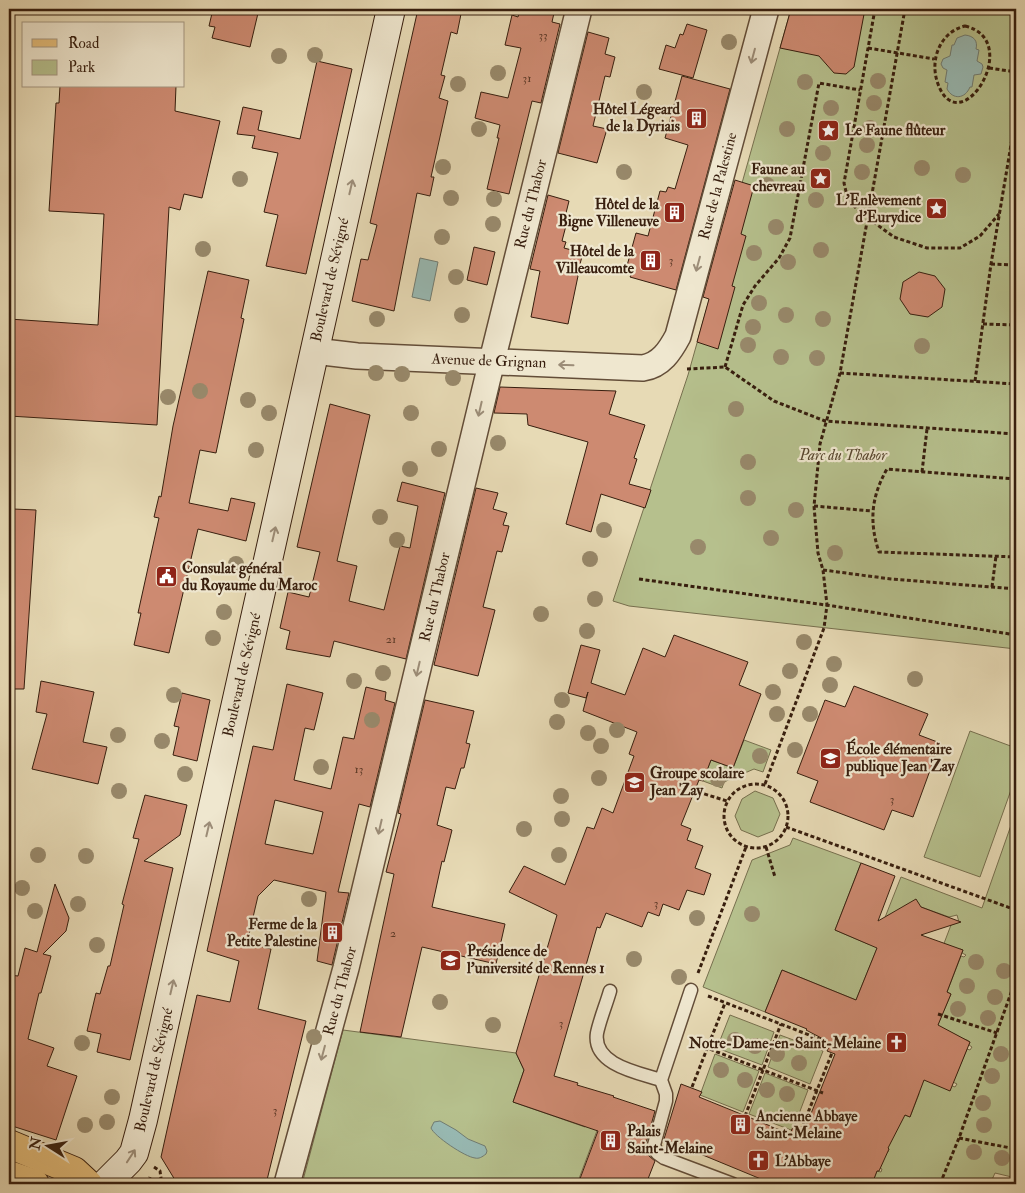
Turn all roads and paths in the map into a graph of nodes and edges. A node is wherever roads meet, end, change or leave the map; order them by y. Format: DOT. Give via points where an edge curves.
graph roads {
  1 [pos="390,9"];
  2 [pos="579,9"];
  3 [pos="766,9"];
  4 [pos="875,9"];
  5 [pos="905,9"];
  6 [pos="868,48"];
  7 [pos="898,53"];
  8 [pos="934,59"];
  9 [pos="989,68"];
  10 [pos="1016,72"];
  11 [pos="860,90"];
  12 [pos="1016,115"];
  13 [pos="999,214"];
  14 [pos="869,218"];
  15 [pos="990,264"];
  16 [pos="1016,264"];
  17 [pos="983,324"];
  18 [pos="1016,325"];
  19 [pos="314,351"];
  20 [pos="492,362"];
  21 [pos="671,364"];
  22 [pos="725,367"];
  23 [pos="840,373"];
  24 [pos="975,381"];
  25 [pos="1016,384"];
  26 [pos="826,421"];
  27 [pos="927,429"];
  28 [pos="1016,434"];
  29 [pos="922,472"];
  30 [pos="1016,479"];
  31 [pos="814,506"];
  32 [pos="872,511"];
  33 [pos="996,556"];
  34 [pos="1016,557"];
  35 [pos="823,570"];
  36 [pos="639,579"];
  37 [pos="992,587"];
  38 [pos="1016,589"];
  39 [pos="827,605"];
  40 [pos="1016,635"];
  41 [pos="765,784"];
  42 [pos="698,792"];
  43 [pos="727,801"];
  44 [pos="786,826"];
  45 [pos="766,846"];
  46 [pos="746,847"];
  47 [pos="775,877"];
  48 [pos="1016,910"];
  49 [pos="1016,979"];
  50 [pos="691,990"];
  51 [pos="610,992"];
  52 [pos="712,998"];
  53 [pos="725,1003"];
  54 [pos="938,1014"];
  55 [pos="781,1024"];
  56 [pos="997,1033"];
  57 [pos="694,1043"];
  58 [pos="830,1044"];
  59 [pos="708,1048"];
  60 [pos="832,1053"];
  61 [pos="764,1070"];
  62 [pos="661,1080"];
  63 [pos="692,1087"];
  64 [pos="816,1090"];
  65 [pos="823,1093"];
  66 [pos="745,1116"];
  67 [pos="801,1130"];
  68 [pos="960,1138"];
  69 [pos="9,1144"];
  70 [pos="1016,1149"];
  71 [pos="9,1175"];
  72 [pos="35,1184"];
  73 [pos="88,1184"];
  74 [pos="106,1184"];
  75 [pos="288,1184"];
  76 [pos="733,1184"];
  77 [pos="940,1184"];
  19 -- 1 [label="street, Boulevard de Sévigné, one-way"];
  2 -- 20 [label="street, Rue du Thabor"];
  3 -- 21 [label="street, Rue de la Palestine, one-way" via="673,345"];
  4 -- 6 [label="path"];
  5 -- 7 [label="path"];
  6 -- 7 [label="path"];
  6 -- 11 [label="path"];
  7 -- 8 [label="path"];
  7 -- 14 [label="path"];
  8 -- 9 [label="path" via="947,36 956,28 965,26 973,28 986,40"];
  8 -- 9 [label="path" via="941,91 946,99 956,103 972,96 986,78"];
  9 -- 10 [label="path"];
  11 -- 14 [label="path" via="844,183 848,200"];
  11 -- 22 [label="path" via="819,83 790,238 743,305"];
  12 -- 13 [label="path"];
  13 -- 14 [label="path" via="980,236 960,248 927,248 894,237"];
  13 -- 15 [label="path"];
  14 -- 23 [label="path"];
  15 -- 16 [label="path"];
  15 -- 17 [label="path"];
  17 -- 18 [label="path"];
  17 -- 24 [label="path"];
  19 -- 20 [label="street, Avenue de Grignan"];
  74 -- 19 [label="street, Boulevard de Sévigné, one-way" via="128,1161 137,1146"];
  21 -- 20 [label="street, Avenue de Grignan, one-way" via="643,368"];
  20 -- 75 [label="street, Rue du Thabor, one-way" via="346,968"];
  21 -- 22 [label="path" via="690,370"];
  22 -- 26 [label="path" via="774,401"];
  23 -- 24 [label="path"];
  23 -- 26 [label="path"];
  24 -- 25 [label="path"];
  26 -- 27 [label="path"];
  26 -- 31 [label="path"];
  27 -- 28 [label="path"];
  27 -- 29 [label="path"];
  29 -- 30 [label="path"];
  29 -- 32 [label="path" via="887,469 877,488"];
  31 -- 32 [label="path"];
  31 -- 35 [label="path" via="818,553"];
  32 -- 33 [label="path" via="873,532 879,552"];
  33 -- 34 [label="path"];
  33 -- 37 [label="path"];
  35 -- 37 [label="path"];
  35 -- 39 [label="path"];
  36 -- 39 [label="path"];
  37 -- 38 [label="path"];
  39 -- 40 [label="path"];
  39 -- 41 [label="path" via="824,628"];
  41 -- 43 [label="path" via="742,787"];
  41 -- 44 [label="path" via="772,786 786,802 789,815"];
  42 -- 43 [label="path"];
  43 -- 46 [label="path" via="726,826 732,838"];
  44 -- 45 [label="path" via="777,841"];
  44 -- 48 [label="path"];
  45 -- 46 [label="path"];
  45 -- 47 [label="path"];
  46 -- 50 [label="path"];
  49 -- 56 [label="path"];
  50 -- 62 [label="lane"];
  51 -- 62 [label="lane" via="597,1034 601,1052 614,1064"];
  52 -- 53 [label="path"];
  53 -- 55 [label="path"];
  53 -- 59 [label="path"];
  54 -- 56 [label="path"];
  55 -- 58 [label="path"];
  55 -- 61 [label="path"];
  56 -- 68 [label="path"];
  57 -- 59 [label="path"];
  59 -- 61 [label="path"];
  59 -- 63 [label="path"];
  60 -- 64 [label="path"];
  61 -- 64 [label="path"];
  61 -- 66 [label="path"];
  62 -- 76 [label="lane" via="666,1101 654,1145 657,1153"];
  64 -- 65 [label="path"];
  64 -- 67 [label="path"];
  68 -- 70 [label="path"];
  68 -- 77 [label="path"];
  69 -- 73 [label="main road" via="74,1171"];
  71 -- 72 [label="main road"];
}
